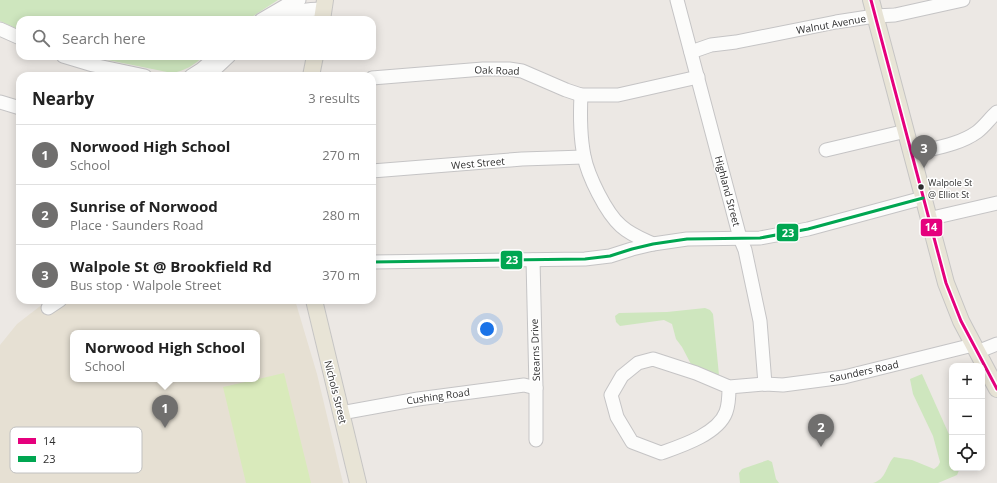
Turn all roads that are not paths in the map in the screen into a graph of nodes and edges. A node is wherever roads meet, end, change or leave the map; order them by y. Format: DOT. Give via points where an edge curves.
graph roads {
  1 [pos="298,0"];
  2 [pos="677,0"];
  3 [pos="871,0"];
  4 [pos="963,0"];
  5 [pos="324,10"];
  6 [pos="268,16"];
  7 [pos="287,16"];
  8 [pos="875,16"];
  9 [pos="0,29"];
  10 [pos="16,36"];
  11 [pos="692,58"];
  12 [pos="76,60"];
  13 [pos="218,60"];
  14 [pos="221,60"];
  15 [pos="314,60"];
  16 [pos="126,72"];
  17 [pos="197,72"];
  18 [pos="211,72"];
  19 [pos="312,72"];
  20 [pos="698,77"];
  21 [pos="376,78"];
  22 [pos="664,85"];
  23 [pos="581,95"];
  24 [pos="0,102"];
  25 [pos="16,107"];
  26 [pos="997,112"];
  27 [pos="906,131"];
  28 [pos="826,150"];
  29 [pos="912,154"];
  30 [pos="584,157"];
  31 [pos="376,172"];
  32 [pos="923,198"];
  33 [pos="997,203"];
  34 [pos="928,219"];
  35 [pos="740,238"];
  36 [pos="654,244"];
  37 [pos="533,260"];
  38 [pos="376,262"];
  39 [pos="54,304"];
  40 [pos="315,304"];
  41 [pos="48,308"];
  42 [pos="997,344"];
  43 [pos="975,349"];
  44 [pos="765,384"];
  45 [pos="729,387"];
  46 [pos="536,388"];
  47 [pos="997,389"];
  48 [pos="341,413"];
  49 [pos="536,440"];
  50 [pos="358,483"];
  1 -- 6 [label="street"];
  2 -- 11 [label="street, Highland Street"];
  3 -- 8 [label="main road"];
  4 -- 8 [label="street, Walnut Avenue" via="895,15"];
  5 -- 7 [label="street" via="308,9"];
  8 -- 11 [label="street, Walnut Avenue" via="723,44"];
  8 -- 27 [label="main road"];
  9 -- 10 [label="street"];
  11 -- 20 [label="street, Highland Street"];
  11 -- 22 [label="street, Oak Road" via="675,78"];
  12 -- 16 [label="street"];
  13 -- 17 [label="street"];
  14 -- 18 [label="street"];
  15 -- 19 [label="main road"];
  20 -- 22 [label="street, Oak Road"];
  20 -- 35 [label="street, Highland Street"];
  21 -- 23 [label="street, Oak Road" via="509,69 522,71"];
  22 -- 23 [label="street, Oak Road" via="618,95"];
  23 -- 30 [label="street"];
  24 -- 25 [label="street"];
  26 -- 29 [label="street" via="979,131 962,141"];
  27 -- 28 [label="street"];
  27 -- 29 [label="main road"];
  29 -- 32 [label="main road"];
  30 -- 31 [label="street, West Street" via="522,159"];
  30 -- 36 [label="street" via="600,198 620,226"];
  32 -- 34 [label="main road"];
  32 -- 35 [label="street" via="808,229 760,238"];
  33 -- 34 [label="street"];
  34 -- 43 [label="main road" via="952,302"];
  35 -- 36 [label="street"];
  35 -- 44 [label="street, Highland Street" via="745,250 760,321"];
  36 -- 37 [label="street" via="610,256"];
  37 -- 38 [label="street"];
  37 -- 46 [label="street, Stearns Drive"];
  39 -- 41 [label="street"];
  40 -- 48 [label="main road, Nichols Street"];
  42 -- 43 [label="street, Saunders Road"];
  43 -- 44 [label="street, Saunders Road" via="844,377 783,385"];
  43 -- 47 [label="main road"];
  44 -- 45 [label="street, Saunders Road"];
  45 -- 45 [label="street, Saunders Road" via="696,372 653,359 638,363 622,376 611,395 617,417 632,442 661,453 684,445 716,428 726,413"];
  46 -- 48 [label="street, Cushing Road" via="524,385 418,399"];
  46 -- 49 [label="street, Stearns Drive"];
  48 -- 50 [label="main road, Nichols Street"];
}
